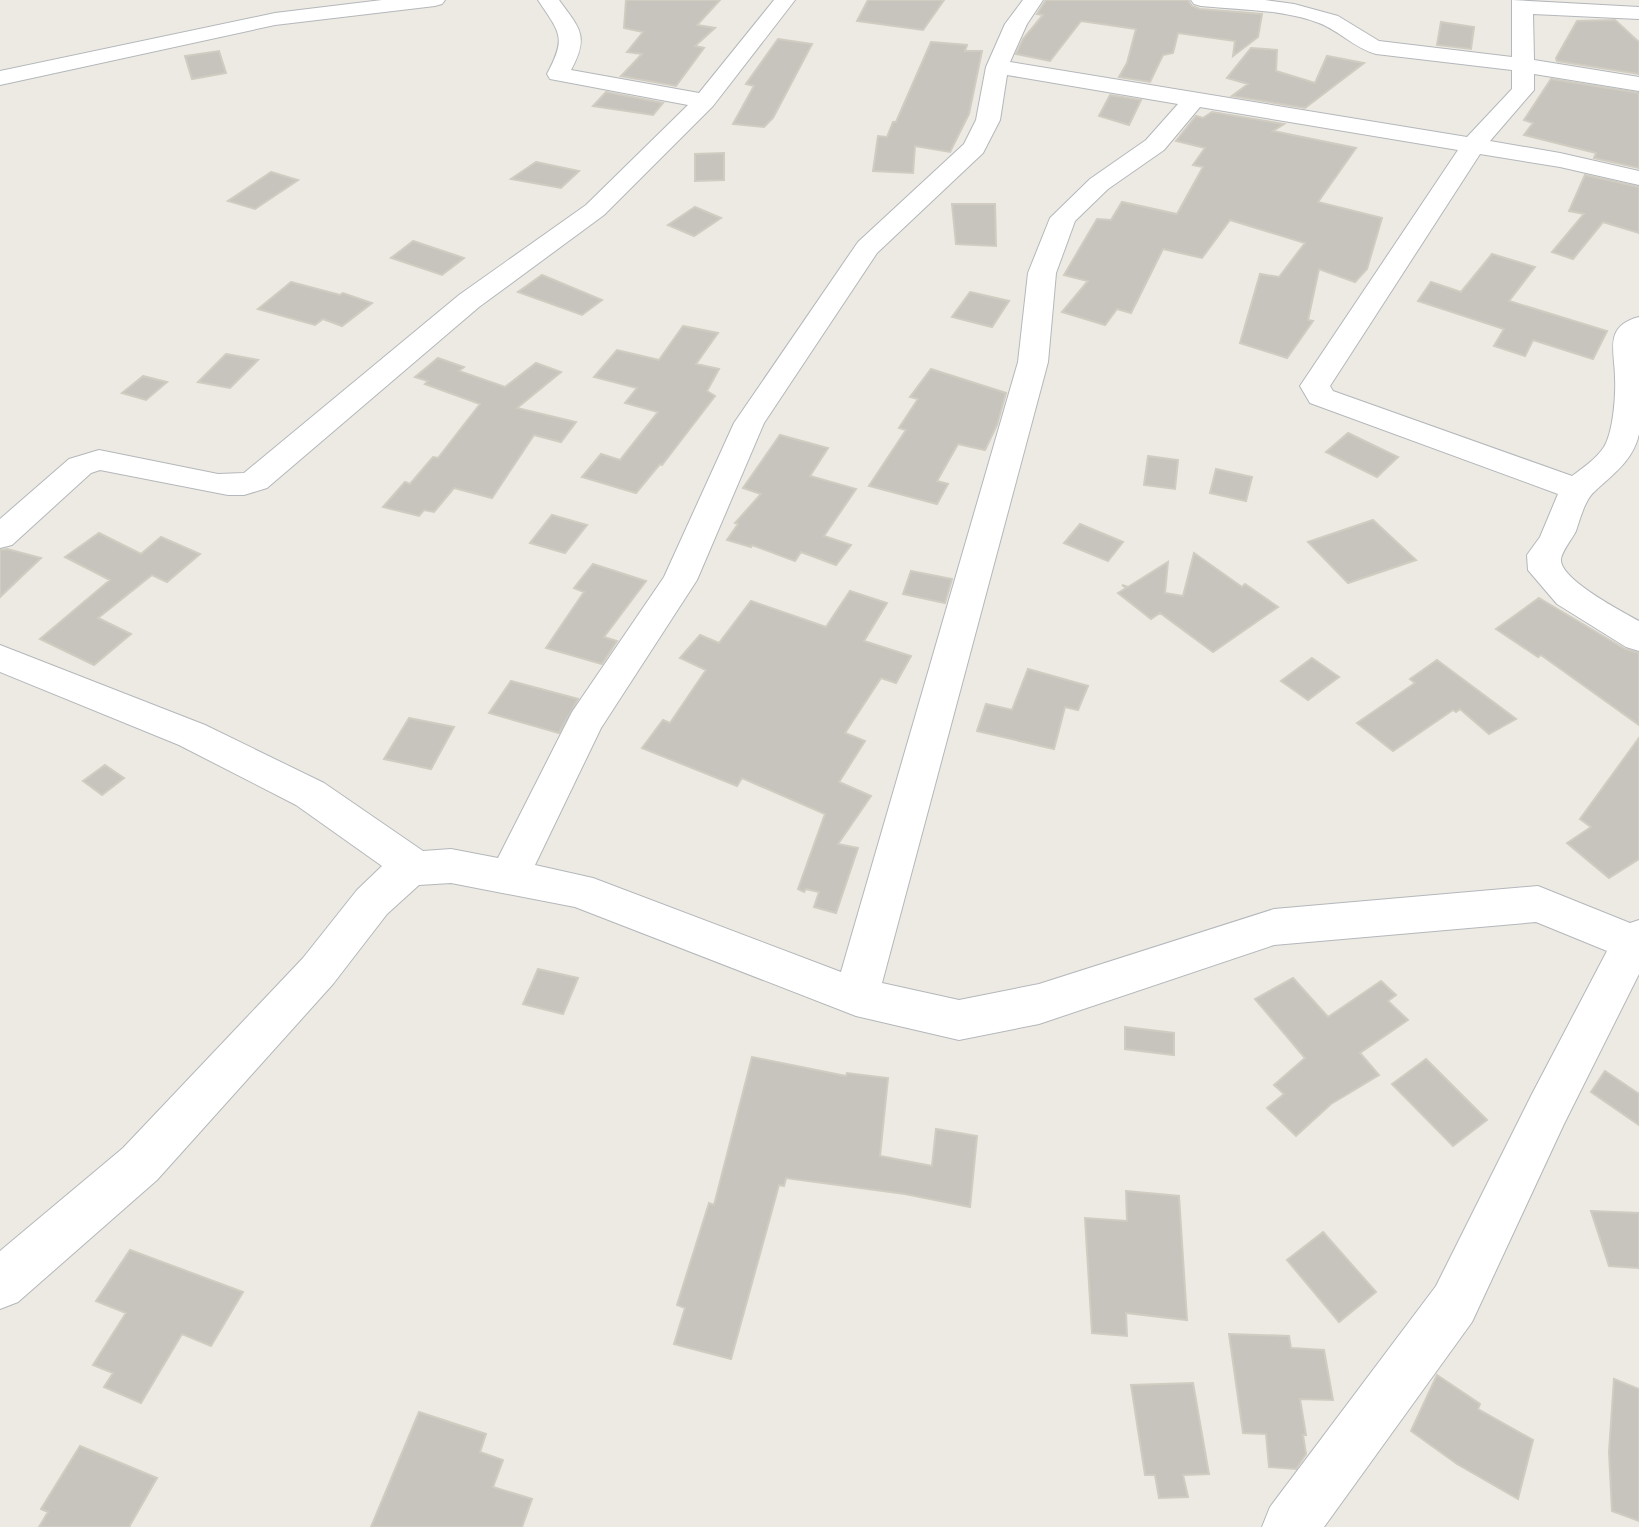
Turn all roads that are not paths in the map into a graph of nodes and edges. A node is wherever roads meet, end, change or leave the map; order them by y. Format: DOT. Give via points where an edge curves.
graph roads {
  1 [pos="435,0"];
  2 [pos="548,0"];
  3 [pos="785,0"];
  4 [pos="1033,0"];
  5 [pos="1201,0"];
  6 [pos="1522,3"];
  7 [pos="275,10"];
  8 [pos="1639,13"];
  9 [pos="1522,65"];
  10 [pos="997,67"];
  11 [pos="0,78"];
  12 [pos="1639,84"];
  13 [pos="705,101"];
  14 [pos="1193,101"];
  15 [pos="1472,148"];
  16 [pos="1639,178"];
  17 [pos="1639,325"];
  18 [pos="1577,488"];
  19 [pos="0,537"];
  20 [pos="1639,638"];
  21 [pos="0,659"];
  22 [pos="416,868"];
  23 [pos="509,877"];
  24 [pos="1636,940"];
  25 [pos="856,997"];
  26 [pos="0,1284"];
  27 [pos="1290,1527"];
  1 -- 7 [label="street"];
  2 -- 13 [label="street" via="566,20 572,35 572,50 558,74"];
  3 -- 13 [label="street"];
  4 -- 10 [label="street"];
  5 -- 9 [label="street" via="1306,13 1328,19 1376,47"];
  6 -- 8 [label="street"];
  6 -- 9 [label="street"];
  7 -- 11 [label="street"];
  9 -- 12 [label="street"];
  9 -- 15 [label="street" via="1523,90"];
  10 -- 14 [label="street"];
  10 -- 23 [label="street" via="988,120 974,148 867,248 749,423 680,580 584,722"];
  13 -- 19 [label="street" via="594,210 469,301 274,463 256,483 228,485 99,460 80,466"];
  14 -- 15 [label="street"];
  14 -- 25 [label="street" via="1155,145 1099,184 1063,218 1042,273 1033,362"];
  15 -- 16 [label="street" via="1560,160"];
  15 -- 18 [label="street" via="1315,386 1321,397"];
  17 -- 18 [label="street" via="1630,332 1625,347 1630,377 1620,449"];
  18 -- 20 [label="street" via="1555,541 1544,555 1545,570 1569,595"];
  21 -- 22 [label="street" via="192,735 310,794"];
  22 -- 23 [label="street" via="451,866"];
  22 -- 26 [label="street" via="401,874 372,902 318,971 140,1164"];
  23 -- 25 [label="street" via="578,890"];
  24 -- 25 [label="street" via="1538,904 1275,927 1039,1004 959,1020"];
  24 -- 27 [label="street" via="1454,1304"];
}
